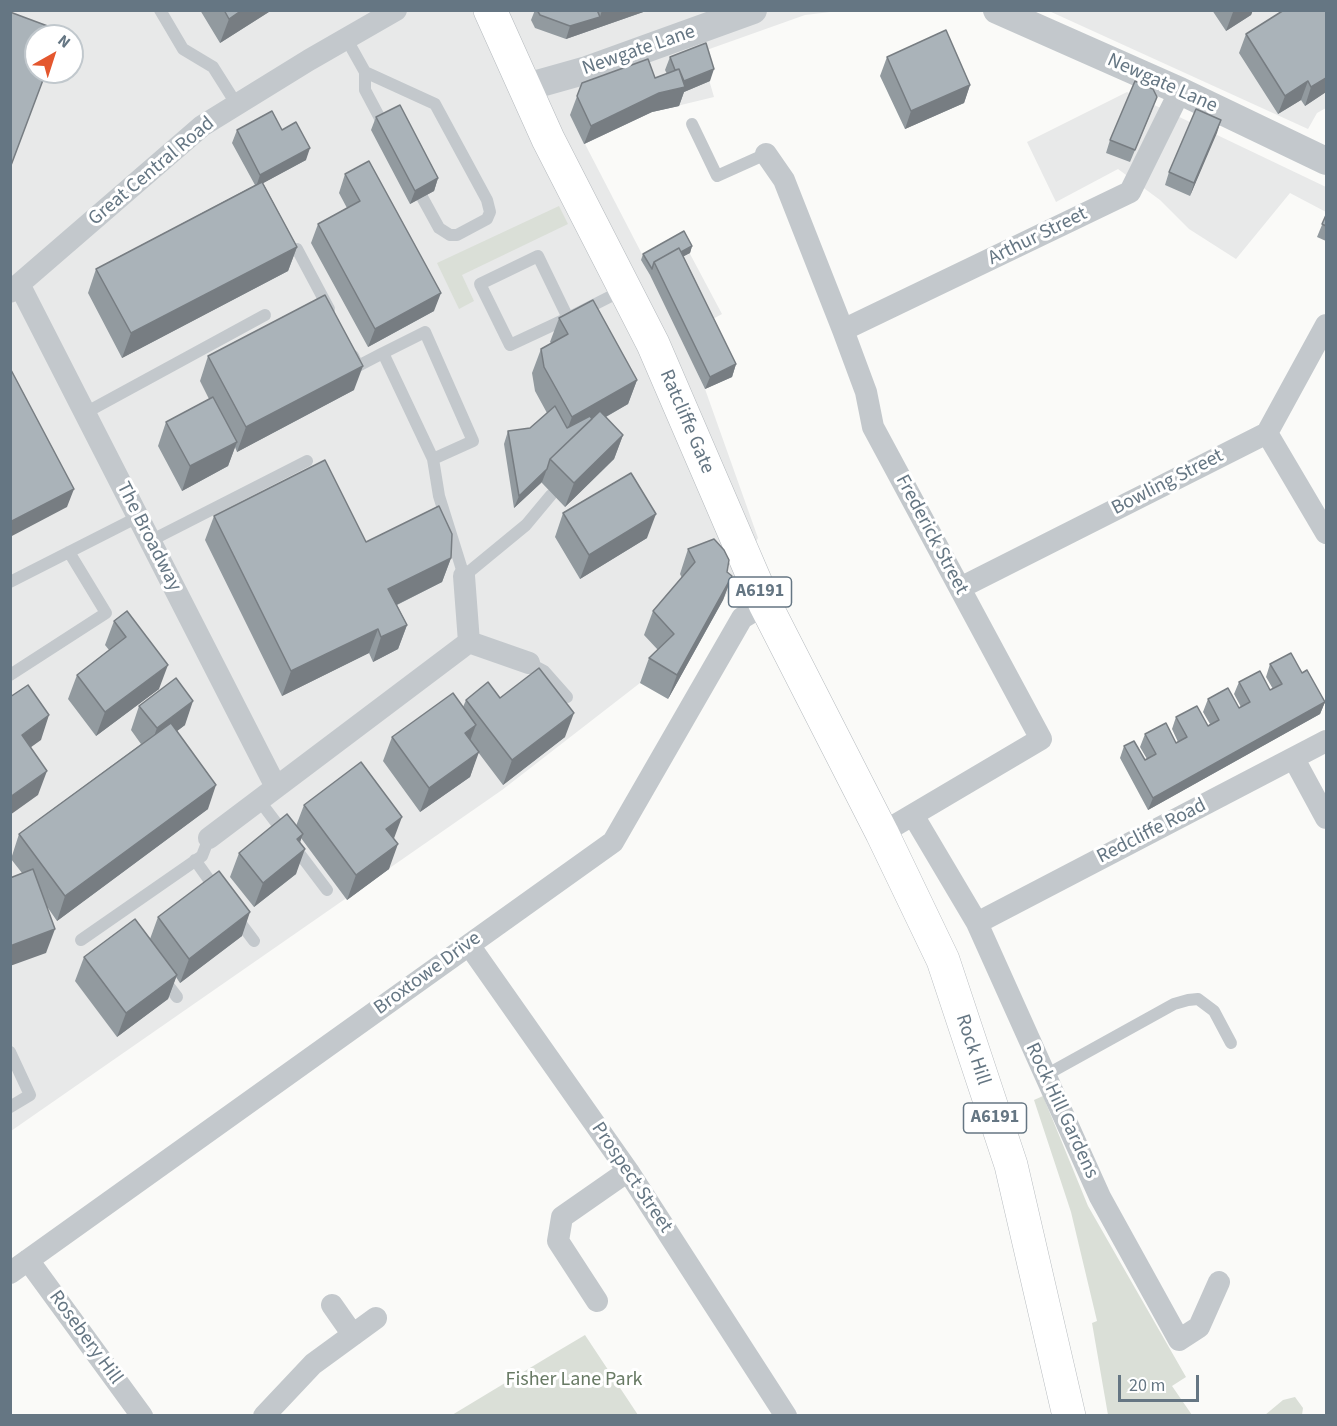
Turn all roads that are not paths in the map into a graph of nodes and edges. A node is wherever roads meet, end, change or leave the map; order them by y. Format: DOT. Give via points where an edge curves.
graph roads {
  1 [pos="160,10"];
  2 [pos="396,10"];
  3 [pos="490,10"];
  4 [pos="753,10"];
  5 [pos="997,10"];
  6 [pos="346,38"];
  7 [pos="365,72"];
  8 [pos="524,88"];
  9 [pos="1180,91"];
  10 [pos="237,105"];
  11 [pos="382,122"];
  12 [pos="692,124"];
  13 [pos="766,154"];
  14 [pos="1326,161"];
  15 [pos="422,197"];
  16 [pos="297,249"];
  17 [pos="15,289"];
  18 [pos="626,289"];
  19 [pos="265,315"];
  20 [pos="568,318"];
  21 [pos="336,323"];
  22 [pos="1326,326"];
  23 [pos="843,330"];
  24 [pos="347,345"];
  25 [pos="383,353"];
  26 [pos="85,413"];
  27 [pos="1267,433"];
  28 [pos="433,459"];
  29 [pos="307,461"];
  30 [pos="551,495"];
  31 [pos="138,517"];
  32 [pos="1326,533"];
  33 [pos="150,541"];
  34 [pos="69,552"];
  35 [pos="464,576"];
  36 [pos="10,582"];
  37 [pos="960,588"];
  38 [pos="765,604"];
  39 [pos="469,642"];
  40 [pos="529,663"];
  41 [pos="10,675"];
  42 [pos="567,697"];
  43 [pos="1326,741"];
  44 [pos="1294,759"];
  45 [pos="267,794"];
  46 [pos="912,815"];
  47 [pos="1326,818"];
  48 [pos="882,833"];
  49 [pos="209,838"];
  50 [pos="195,860"];
  51 [pos="327,890"];
  52 [pos="977,923"];
  53 [pos="81,940"];
  54 [pos="254,941"];
  55 [pos="469,945"];
  56 [pos="156,970"];
  57 [pos="177,997"];
  58 [pos="1231,1043"];
  59 [pos="10,1052"];
  60 [pos="1044,1077"];
  61 [pos="10,1107"];
  62 [pos="628,1171"];
  63 [pos="19,1266"];
  64 [pos="1219,1282"];
  65 [pos="597,1301"];
  66 [pos="332,1305"];
  67 [pos="376,1318"];
  68 [pos="353,1335"];
  69 [pos="141,1416"];
  70 [pos="264,1416"];
  71 [pos="786,1416"];
  72 [pos="1069,1416"];
  1 -- 10 [label="lane" via="183,49 213,67"];
  2 -- 6 [label="street, Great Central Road"];
  3 -- 8 [label="main road, Ratcliffe Gate / A6191"];
  4 -- 8 [label="street, Newgate Lane" via="587,70"];
  5 -- 9 [label="street, Newgate Lane"];
  6 -- 7 [label="lane"];
  6 -- 10 [label="street, Great Central Road"];
  7 -- 11 [label="lane" via="365,90"];
  7 -- 15 [label="lane" via="435,104 490,212 487,219 450,235 439,228"];
  8 -- 18 [label="main road, Ratcliffe Gate / A6191"];
  9 -- 14 [label="street, Newgate Lane"];
  9 -- 23 [label="street, Arthur Street" via="1130,192"];
  10 -- 17 [label="street, Great Central Road" via="202,126"];
  12 -- 13 [label="lane" via="717,176"];
  13 -- 23 [label="street, Frederick Street" via="783,180"];
  16 -- 21 [label="lane"];
  17 -- 26 [label="street, The Broadway"];
  18 -- 20 [label="lane"];
  18 -- 38 [label="main road, Ratcliffe Gate / A6191"];
  19 -- 26 [label="lane"];
  20 -- 20 [label="lane" via="510,345 480,284 538,256"];
  22 -- 27 [label="street"];
  23 -- 37 [label="street, Frederick Street" via="866,392 873,427"];
  24 -- 25 [label="lane" via="358,366"];
  25 -- 28 [label="lane"];
  25 -- 28 [label="lane" via="425,332 473,441"];
  26 -- 31 [label="street, The Broadway"];
  27 -- 32 [label="street"];
  27 -- 37 [label="street, Bowling Street"];
  28 -- 35 [label="lane" via="439,496"];
  29 -- 33 [label="lane"];
  30 -- 35 [label="lane" via="526,525"];
  31 -- 33 [label="street, The Broadway"];
  31 -- 34 [label="lane"];
  33 -- 45 [label="street, The Broadway"];
  34 -- 36 [label="lane"];
  34 -- 41 [label="lane" via="106,613"];
  35 -- 39 [label="street"];
  37 -- 46 [label="street, Frederick Street" via="1041,739"];
  38 -- 48 [label="main road, Ratcliffe Gate / A6191"];
  38 -- 55 [label="street, Broxtowe Drive" via="742,618 613,842"];
  39 -- 40 [label="street"];
  39 -- 45 [label="street"];
  40 -- 42 [label="lane" via="544,671"];
  43 -- 44 [label="street, Redcliffe Road"];
  44 -- 47 [label="street"];
  44 -- 52 [label="street, Redcliffe Road"];
  45 -- 49 [label="street"];
  45 -- 51 [label="lane"];
  46 -- 48 [label="street, Frederick Street"];
  46 -- 52 [label="street, Rock Hill Gardens"];
  48 -- 72 [label="main road, Rock Hill / A6191" via="943,960 1011,1165"];
  49 -- 50 [label="lane" via="202,856"];
  50 -- 53 [label="lane" via="119,920"];
  50 -- 54 [label="lane"];
  52 -- 60 [label="street, Rock Hill Gardens"];
  55 -- 62 [label="street, Prospect Street"];
  55 -- 63 [label="street, Broxtowe Drive"];
  56 -- 57 [label="lane"];
  58 -- 60 [label="lane" via="1214,1011 1198,999 1188,1000 1174,1004"];
  59 -- 61 [label="lane" via="30,1095"];
  60 -- 64 [label="street, Rock Hill Gardens" via="1100,1197 1179,1340 1199,1327"];
  62 -- 65 [label="street" via="562,1217 558,1241"];
  62 -- 71 [label="street, Prospect Street"];
  63 -- 69 [label="street, Rosebery Hill"];
  66 -- 68 [label="street"];
  67 -- 68 [label="street"];
  68 -- 70 [label="street" via="313,1364"];
}
